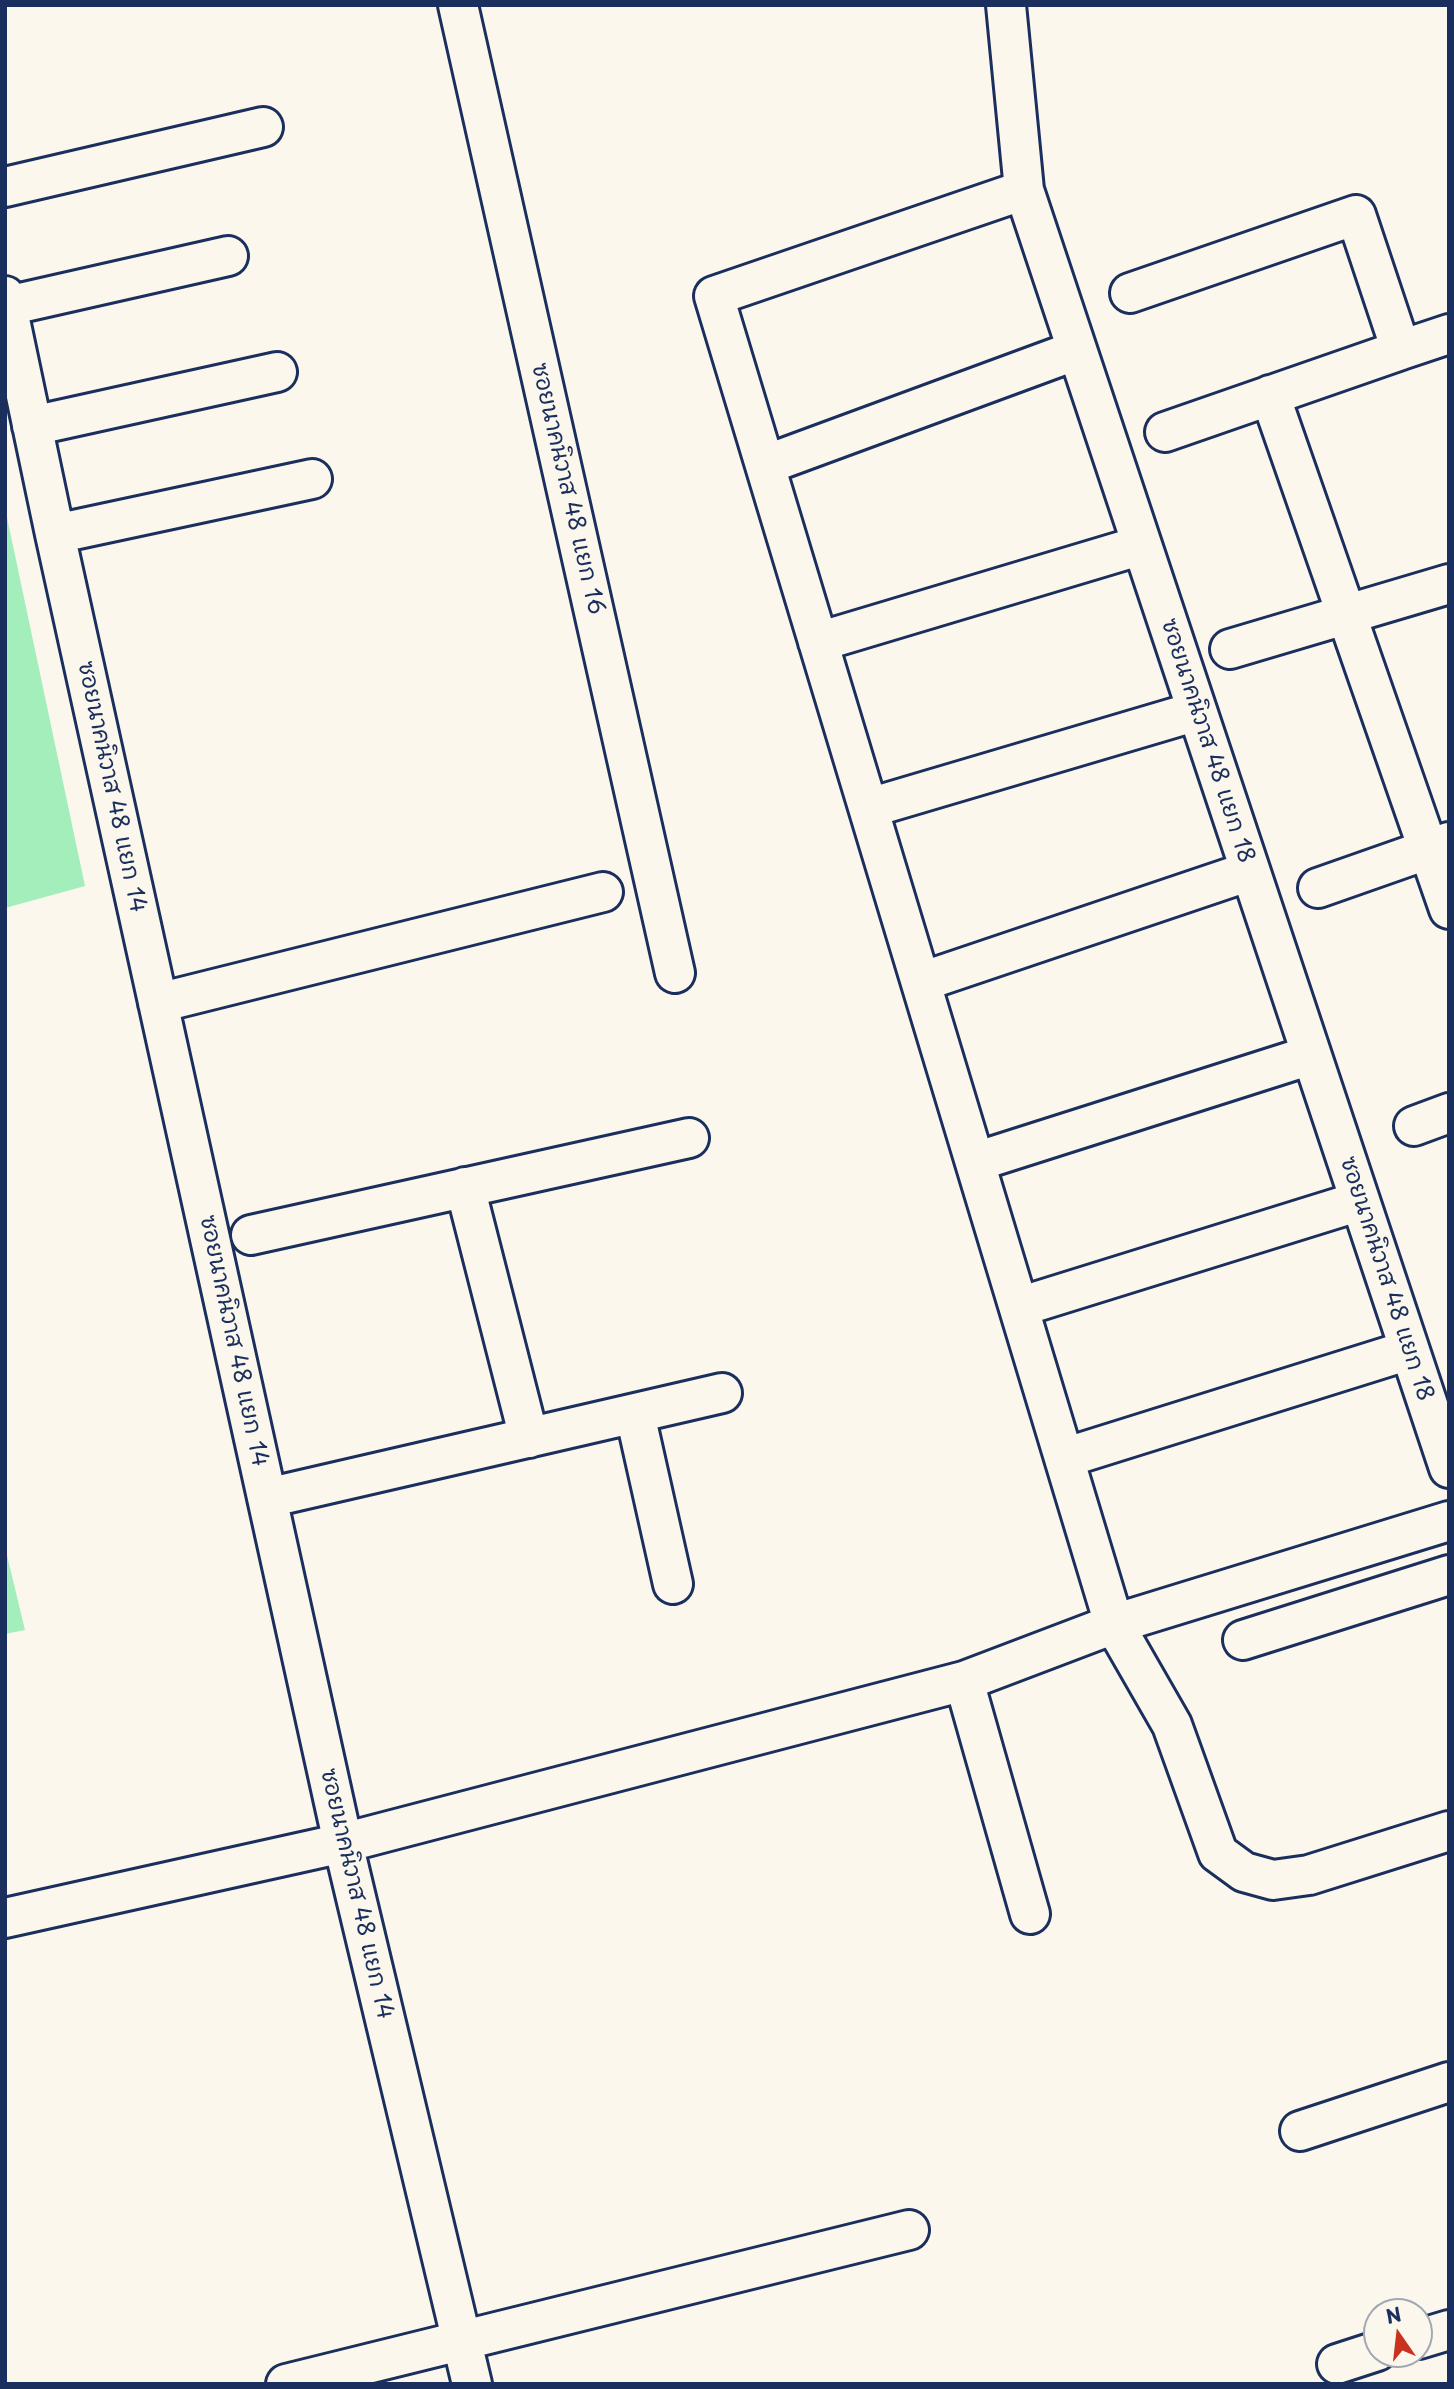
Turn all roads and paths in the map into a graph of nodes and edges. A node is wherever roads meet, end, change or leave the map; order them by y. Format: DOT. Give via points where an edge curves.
graph roads {
  1 [pos="458,5"];
  2 [pos="1006,5"];
  3 [pos="263,127"];
  4 [pos="5,187"];
  5 [pos="1024,190"];
  6 [pos="228,256"];
  7 [pos="1130,293"];
  8 [pos="6,301"];
  9 [pos="1449,334"];
  10 [pos="1077,350"];
  11 [pos="1401,350"];
  12 [pos="277,372"];
  13 [pos="1270,395"];
  14 [pos="32,426"];
  15 [pos="1165,432"];
  16 [pos="765,465"];
  17 [pos="312,480"];
  18 [pos="55,534"];
  19 [pos="1142,545"];
  20 [pos="1449,584"];
  21 [pos="1346,614"];
  22 [pos="818,642"];
  23 [pos="1230,649"];
  24 [pos="1197,711"];
  25 [pos="869,808"];
  26 [pos="1438,846"];
  27 [pos="1250,871"];
  28 [pos="1318,888"];
  29 [pos="603,892"];
  30 [pos="1449,909"];
  31 [pos="675,973"];
  32 [pos="921,982"];
  33 [pos="158,1003"];
  34 [pos="1311,1055"];
  35 [pos="1449,1113"];
  36 [pos="1414,1126"];
  37 [pos="689,1138"];
  38 [pos="975,1162"];
  39 [pos="465,1187"];
  40 [pos="1360,1202"];
  41 [pos="251,1234"];
  42 [pos="1018,1307"];
  43 [pos="1409,1350"];
  44 [pos="722,1393"];
  45 [pos="635,1414"];
  46 [pos="529,1438"];
  47 [pos="1064,1458"];
  48 [pos="1449,1468"];
  49 [pos="267,1498"];
  50 [pos="1449,1521"];
  51 [pos="1449,1575"];
  52 [pos="673,1584"];
  53 [pos="1114,1624"];
  54 [pos="1243,1640"];
  55 [pos="964,1681"];
  56 [pos="1449,1831"];
  57 [pos="343,1843"];
  58 [pos="1030,1914"];
  59 [pos="5,1918"];
  60 [pos="1449,2082"];
  61 [pos="1300,2131"];
  62 [pos="909,2230"];
  63 [pos="462,2340"];
  64 [pos="1363,2356"];
  65 [pos="1337,2364"];
  66 [pos="286,2384"];
  67 [pos="472,2384"];
  1 -- 31 [label="street, ซอยนาคนิวาส 48 แยก 16"];
  2 -- 5 [label="street, ซอยนาคนิวาส 48 แยก 18"];
  3 -- 4 [label="street"];
  5 -- 10 [label="street, ซอยนาคนิวาส 48 แยก 18"];
  5 -- 16 [label="street" via="714,296"];
  6 -- 8 [label="street"];
  7 -- 11 [label="street" via="1356,215"];
  8 -- 14 [label="street, ซอยนาคนิวาส 48 แยก 14"];
  9 -- 11 [label="street"];
  10 -- 16 [label="street"];
  10 -- 19 [label="street, ซอยนาคนิวาส 48 แยก 18"];
  11 -- 13 [label="street"];
  12 -- 14 [label="street"];
  13 -- 15 [label="street"];
  13 -- 21 [label="street"];
  14 -- 18 [label="street, ซอยนาคนิวาส 48 แยก 14"];
  16 -- 22 [label="street"];
  17 -- 18 [label="street"];
  18 -- 33 [label="street, ซอยนาคนิวาส 48 แยก 14"];
  19 -- 22 [label="street"];
  19 -- 24 [label="street, ซอยนาคนิวาส 48 แยก 18"];
  20 -- 21 [label="street"];
  21 -- 23 [label="street"];
  21 -- 26 [label="street"];
  22 -- 25 [label="street"];
  24 -- 25 [label="street"];
  24 -- 27 [label="street, ซอยนาคนิวาส 48 แยก 18"];
  25 -- 32 [label="street"];
  26 -- 28 [label="street"];
  26 -- 30 [label="street"];
  27 -- 32 [label="street"];
  27 -- 34 [label="street, ซอยนาคนิวาส 48 แยก 18"];
  29 -- 33 [label="street"];
  32 -- 38 [label="street"];
  33 -- 49 [label="street, ซอยนาคนิวาส 48 แยก 14"];
  34 -- 38 [label="street"];
  34 -- 40 [label="street, ซอยนาคนิวาส 48 แยก 18"];
  35 -- 36 [label="street"];
  37 -- 39 [label="street"];
  38 -- 42 [label="street"];
  39 -- 41 [label="street"];
  39 -- 46 [label="street"];
  40 -- 42 [label="street"];
  40 -- 43 [label="street, ซอยนาคนิวาส 48 แยก 18"];
  42 -- 47 [label="street"];
  43 -- 47 [label="street"];
  43 -- 48 [label="street, ซอยนาคนิวาส 48 แยก 18"];
  44 -- 45 [label="street"];
  45 -- 46 [label="street"];
  45 -- 52 [label="street"];
  46 -- 49 [label="street"];
  47 -- 53 [label="street"];
  49 -- 57 [label="street, ซอยนาคนิวาส 48 แยก 14"];
  50 -- 53 [label="street"];
  51 -- 54 [label="street"];
  53 -- 55 [label="street"];
  53 -- 56 [label="street" via="1172,1725 1218,1853 1244,1872 1273,1880 1309,1875"];
  55 -- 57 [label="street"];
  55 -- 58 [label="street"];
  57 -- 59 [label="street"];
  57 -- 63 [label="street, ซอยนาคนิวาส 48 แยก 14"];
  60 -- 61 [label="street"];
  62 -- 63 [label="street"];
  63 -- 66 [label="street"];
  63 -- 67 [label="street, ซอยนาคนิวาส 48 แยก 14"];
  64 -- 65 [label="street"];
}
